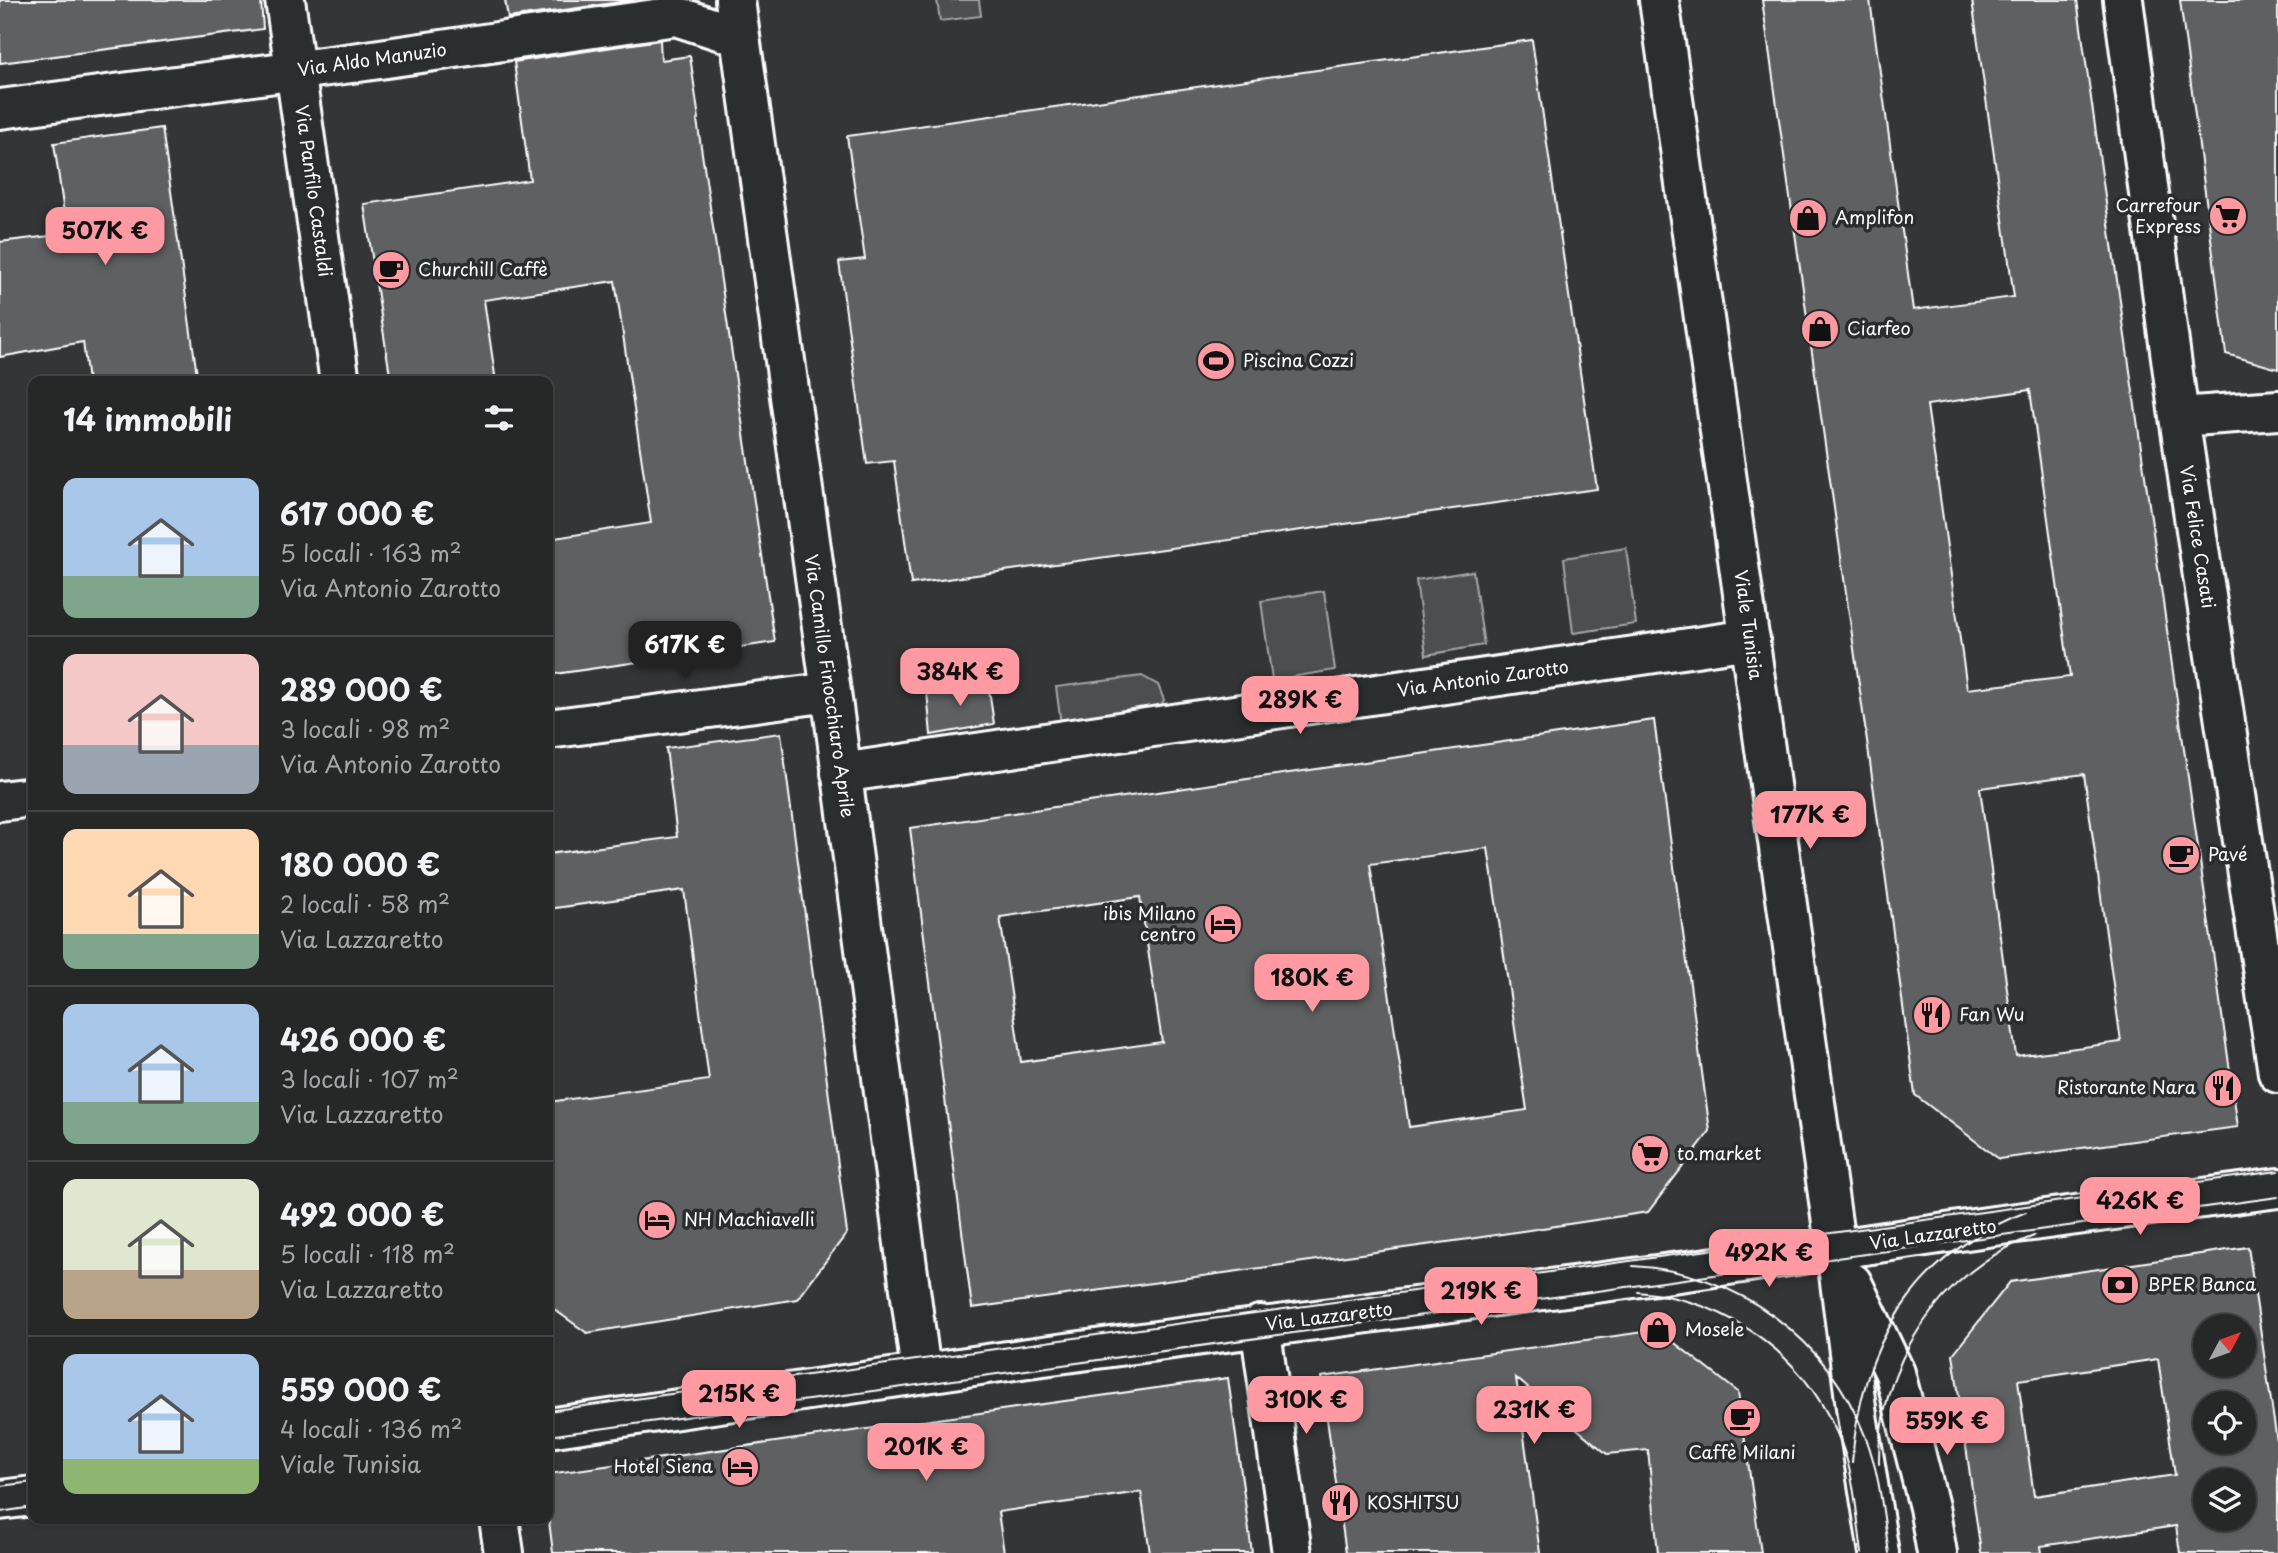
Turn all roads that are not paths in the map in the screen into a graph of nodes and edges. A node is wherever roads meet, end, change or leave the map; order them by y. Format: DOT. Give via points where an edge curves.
graph roads {
  1 [pos="285,0"];
  2 [pos="735,0"];
  3 [pos="1659,0"];
  4 [pos="2123,0"];
  5 [pos="740,37"];
  6 [pos="296,70"];
  7 [pos="0,109"];
  8 [pos="339,376"];
  9 [pos="2278,410"];
  10 [pos="2179,417"];
  11 [pos="1750,639"];
  12 [pos="831,692"];
  13 [pos="553,728"];
  14 [pos="841,773"];
  15 [pos="28,798"];
  16 [pos="0,801"];
  17 [pos="2278,1073"];
  18 [pos="2278,1188"];
  19 [pos="1836,1249"];
  20 [pos="1260,1325"];
  21 [pos="920,1372"];
  22 [pos="553,1427"];
  23 [pos="28,1497"];
  24 [pos="0,1500"];
  25 [pos="500,1524"];
  26 [pos="504,1553"];
  27 [pos="1292,1553"];
  28 [pos="1879,1553"];
  29 [pos="1937,1553"];
  1 -- 6 [label="street, Via Panfilo Castaldi"];
  2 -- 5 [label="street, Via Camillo Finocchiaro Aprile"];
  3 -- 11 [label="street, Viale Tunisia"];
  4 -- 10 [label="street, Via Felice Casati"];
  5 -- 6 [label="street, Via Aldo Manuzio" via="676,16"];
  5 -- 12 [label="street, Via Camillo Finocchiaro Aprile"];
  6 -- 7 [label="street, Via Aldo Manuzio"];
  6 -- 8 [label="street, Via Panfilo Castaldi"];
  9 -- 10 [label="street"];
  10 -- 17 [label="street, Via Felice Casati"];
  11 -- 14 [label="street, Via Antonio Zarotto"];
  11 -- 19 [label="street, Viale Tunisia"];
  12 -- 13 [label="street"];
  12 -- 14 [label="street, Via Camillo Finocchiaro Aprile"];
  14 -- 21 [label="street, Via Camillo Finocchiaro Aprile"];
  15 -- 16 [label="street"];
  18 -- 19 [label="street, Via Lazzaretto"];
  19 -- 20 [label="street, Via Lazzaretto"];
  19 -- 28 [label="street, Viale Tunisia"];
  19 -- 29 [label="street, Viale Tunisia" via="1895,1373"];
  20 -- 21 [label="street, Via Lazzaretto"];
  20 -- 27 [label="street"];
  21 -- 22 [label="street, Via Lazzaretto"];
  23 -- 24 [label="street"];
  25 -- 26 [label="street"];
}
